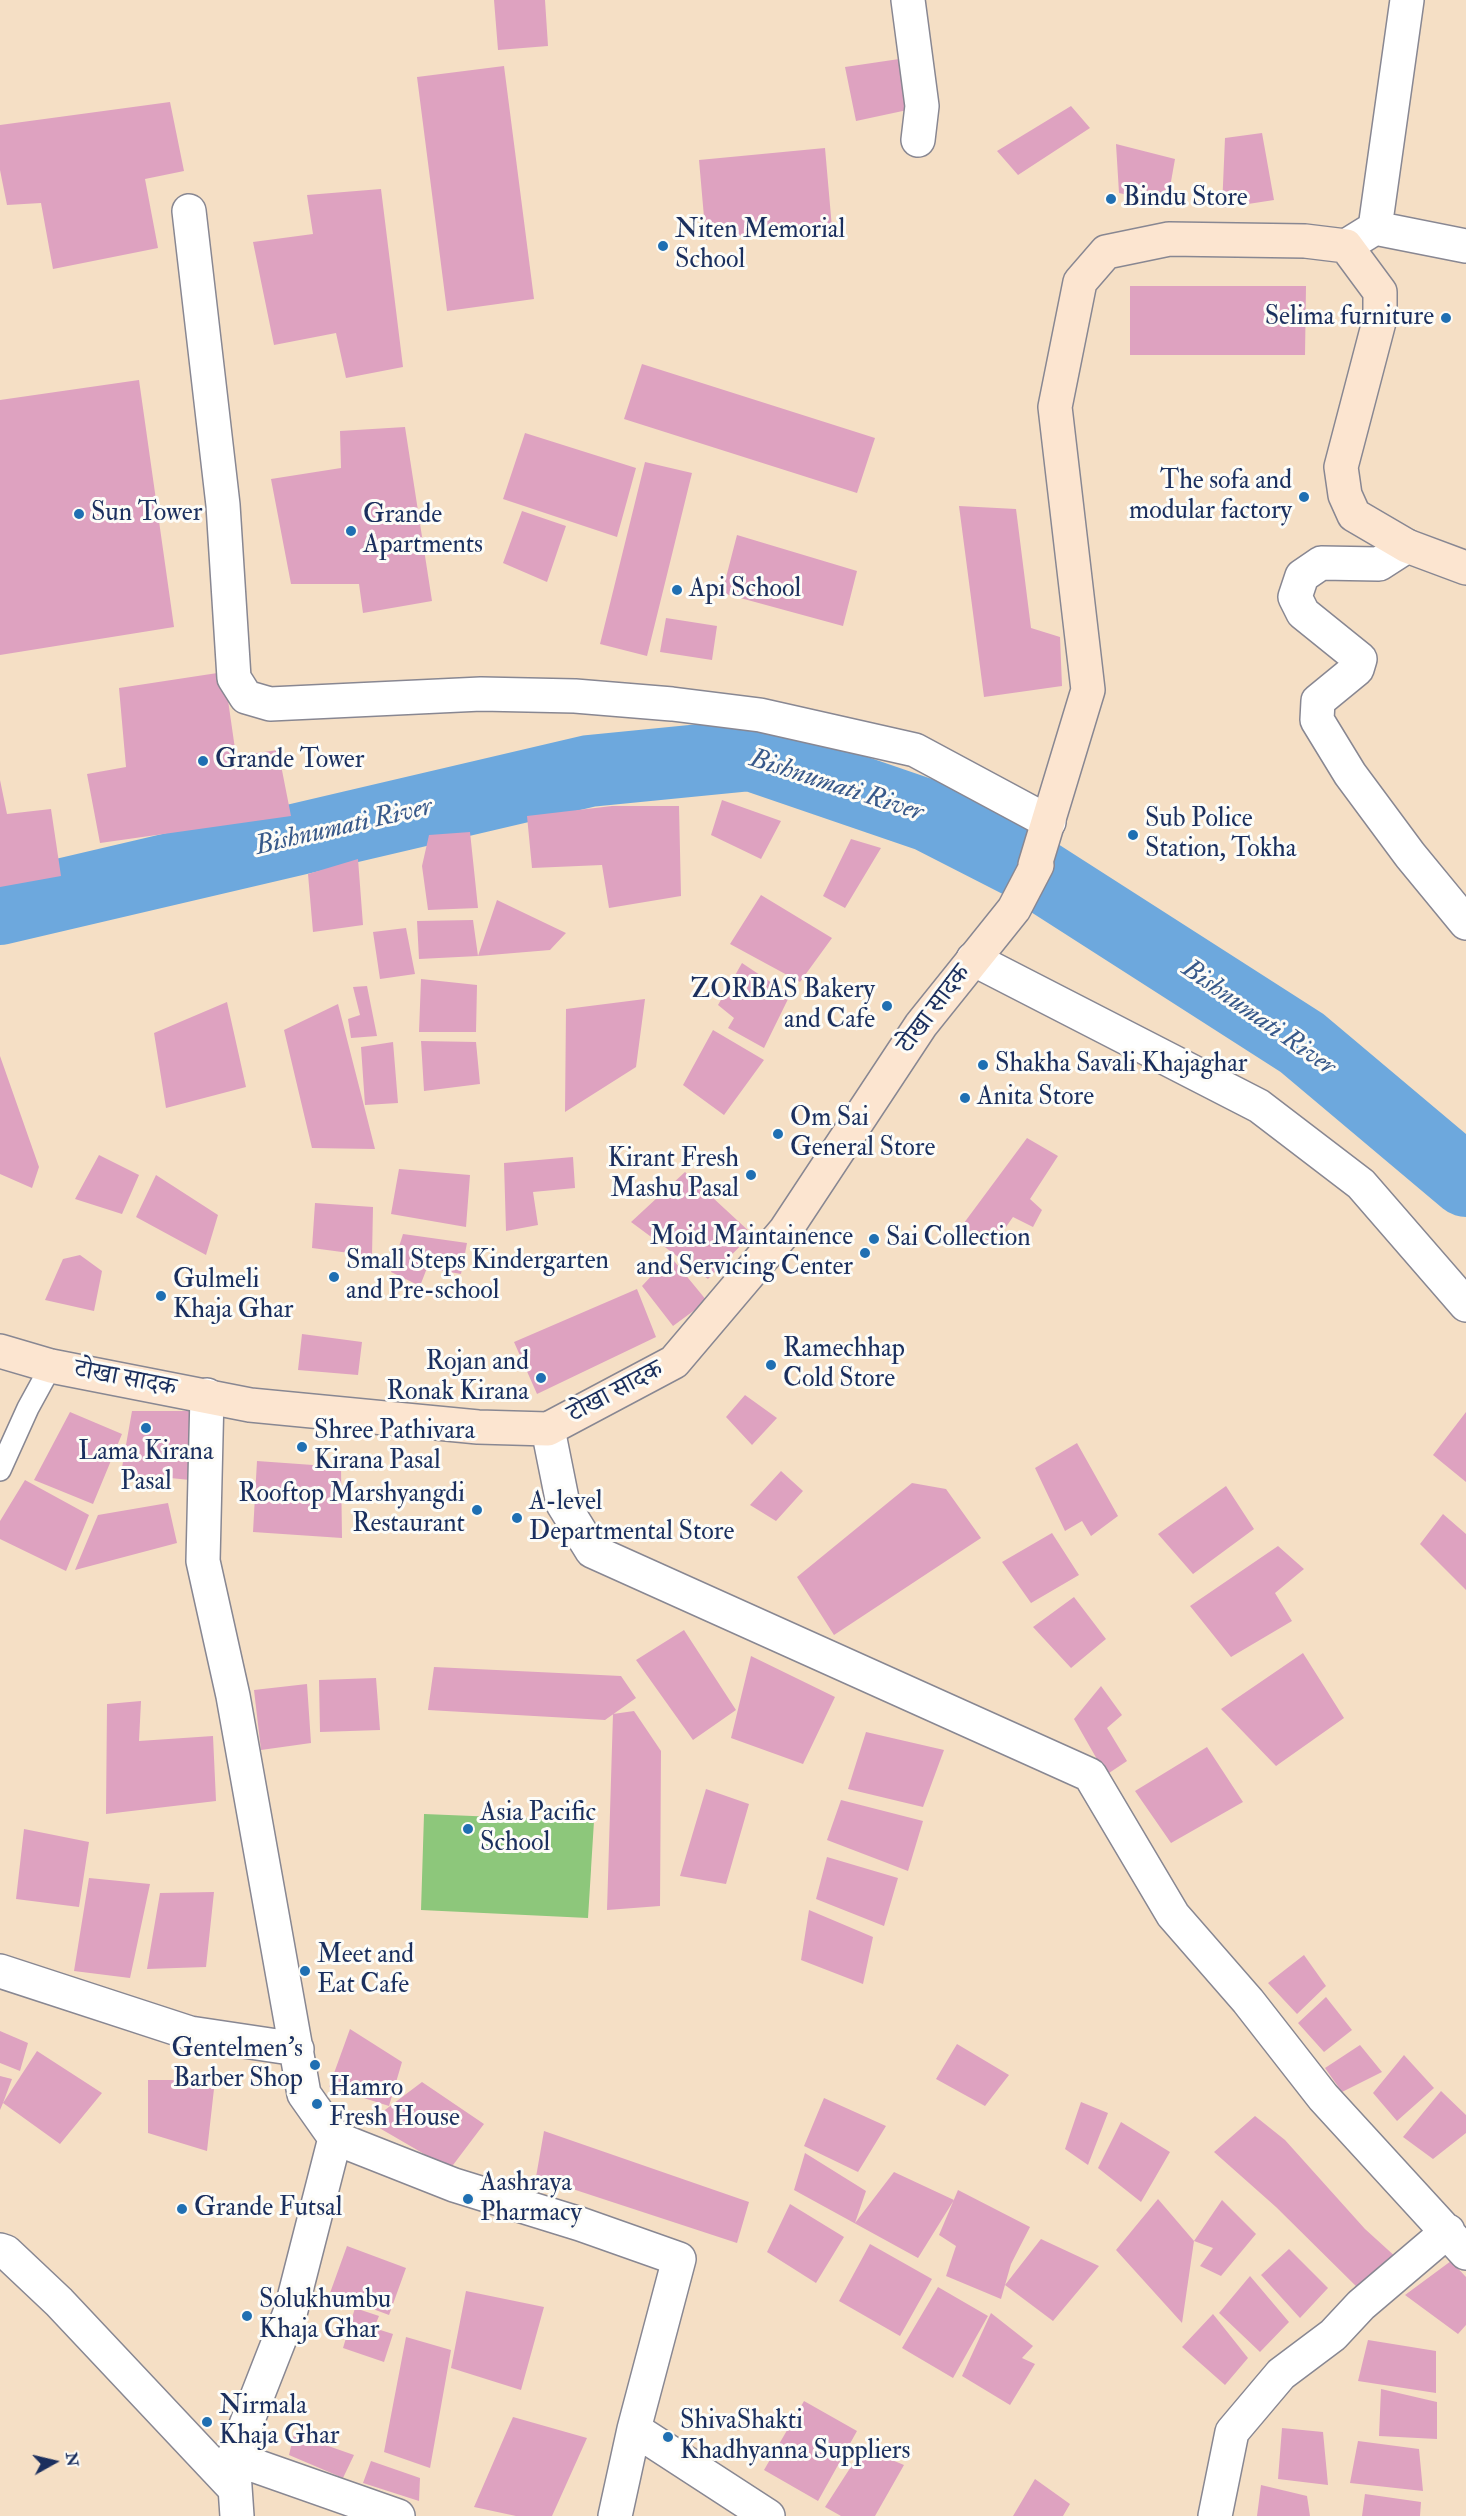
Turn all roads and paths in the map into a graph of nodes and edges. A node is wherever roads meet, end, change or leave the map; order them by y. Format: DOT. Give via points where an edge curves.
graph roads {
  1 [pos="908,0"];
  2 [pos="1407,0"];
  3 [pos="918,140"];
  4 [pos="189,211"];
  5 [pos="1376,228"];
  6 [pos="1346,246"];
  7 [pos="1466,246"];
  8 [pos="1407,546"];
  9 [pos="1466,568"];
  10 [pos="1049,822"];
  11 [pos="1466,923"];
  12 [pos="973,959"];
  13 [pos="1466,1305"];
  14 [pos="0,1351"];
  15 [pos="51,1366"];
  16 [pos="207,1395"];
  17 [pos="548,1429"];
  18 [pos="0,1470"];
  19 [pos="0,1971"];
  20 [pos="297,2049"];
  21 [pos="335,2138"];
  22 [pos="1457,2242"];
  23 [pos="0,2250"];
  24 [pos="634,2428"];
  25 [pos="235,2488"];
  26 [pos="398,2516"];
  27 [pos="615,2516"];
  28 [pos="768,2516"];
  29 [pos="1215,2516"];
  1 -- 3 [label="street" via="922,106"];
  2 -- 5 [label="street"];
  4 -- 10 [label="street" via="223,505 234,678 246,697 270,704 481,694 575,696 760,714 915,750"];
  5 -- 6 [label="street"];
  5 -- 7 [label="street"];
  6 -- 8 [label="main road" via="1380,292 1380,318 1341,467 1345,495 1354,515"];
  6 -- 10 [label="main road, टोखा सादक" via="1305,241 1169,239 1106,252 1080,282 1055,407 1088,690"];
  8 -- 9 [label="main road"];
  8 -- 11 [label="street" via="1379,564 1321,563 1302,576 1294,597 1303,613 1360,659 1357,669 1318,700 1317,720 1410,855"];
  10 -- 12 [label="main road, टोखा सादक" via="1037,865 1014,909"];
  12 -- 13 [label="street" via="1259,1106 1361,1184"];
  12 -- 17 [label="main road, टोखा सादक" via="921,1025 785,1231 674,1362"];
  14 -- 15 [label="main road, टोखा सादक"];
  15 -- 16 [label="main road, टोखा सादक"];
  15 -- 18 [label="lane"];
  16 -- 17 [label="main road, टोखा सादक" via="250,1405 478,1427"];
  16 -- 20 [label="street" via="203,1561 233,1696"];
  17 -- 22 [label="street" via="563,1504 592,1551 1090,1775 1173,1916 1248,2001 1323,2097"];
  19 -- 20 [label="street" via="190,2033"];
  20 -- 21 [label="street" via="304,2094"];
  21 -- 24 [label="street" via="454,2185 679,2259"];
  21 -- 25 [label="street" via="291,2310"];
  22 -- 29 [label="street" via="1361,2306 1333,2335 1281,2374 1232,2432"];
  23 -- 25 [label="street" via="59,2302"];
  24 -- 27 [label="street"];
  24 -- 28 [label="street"];
  25 -- 26 [label="street"];
}
